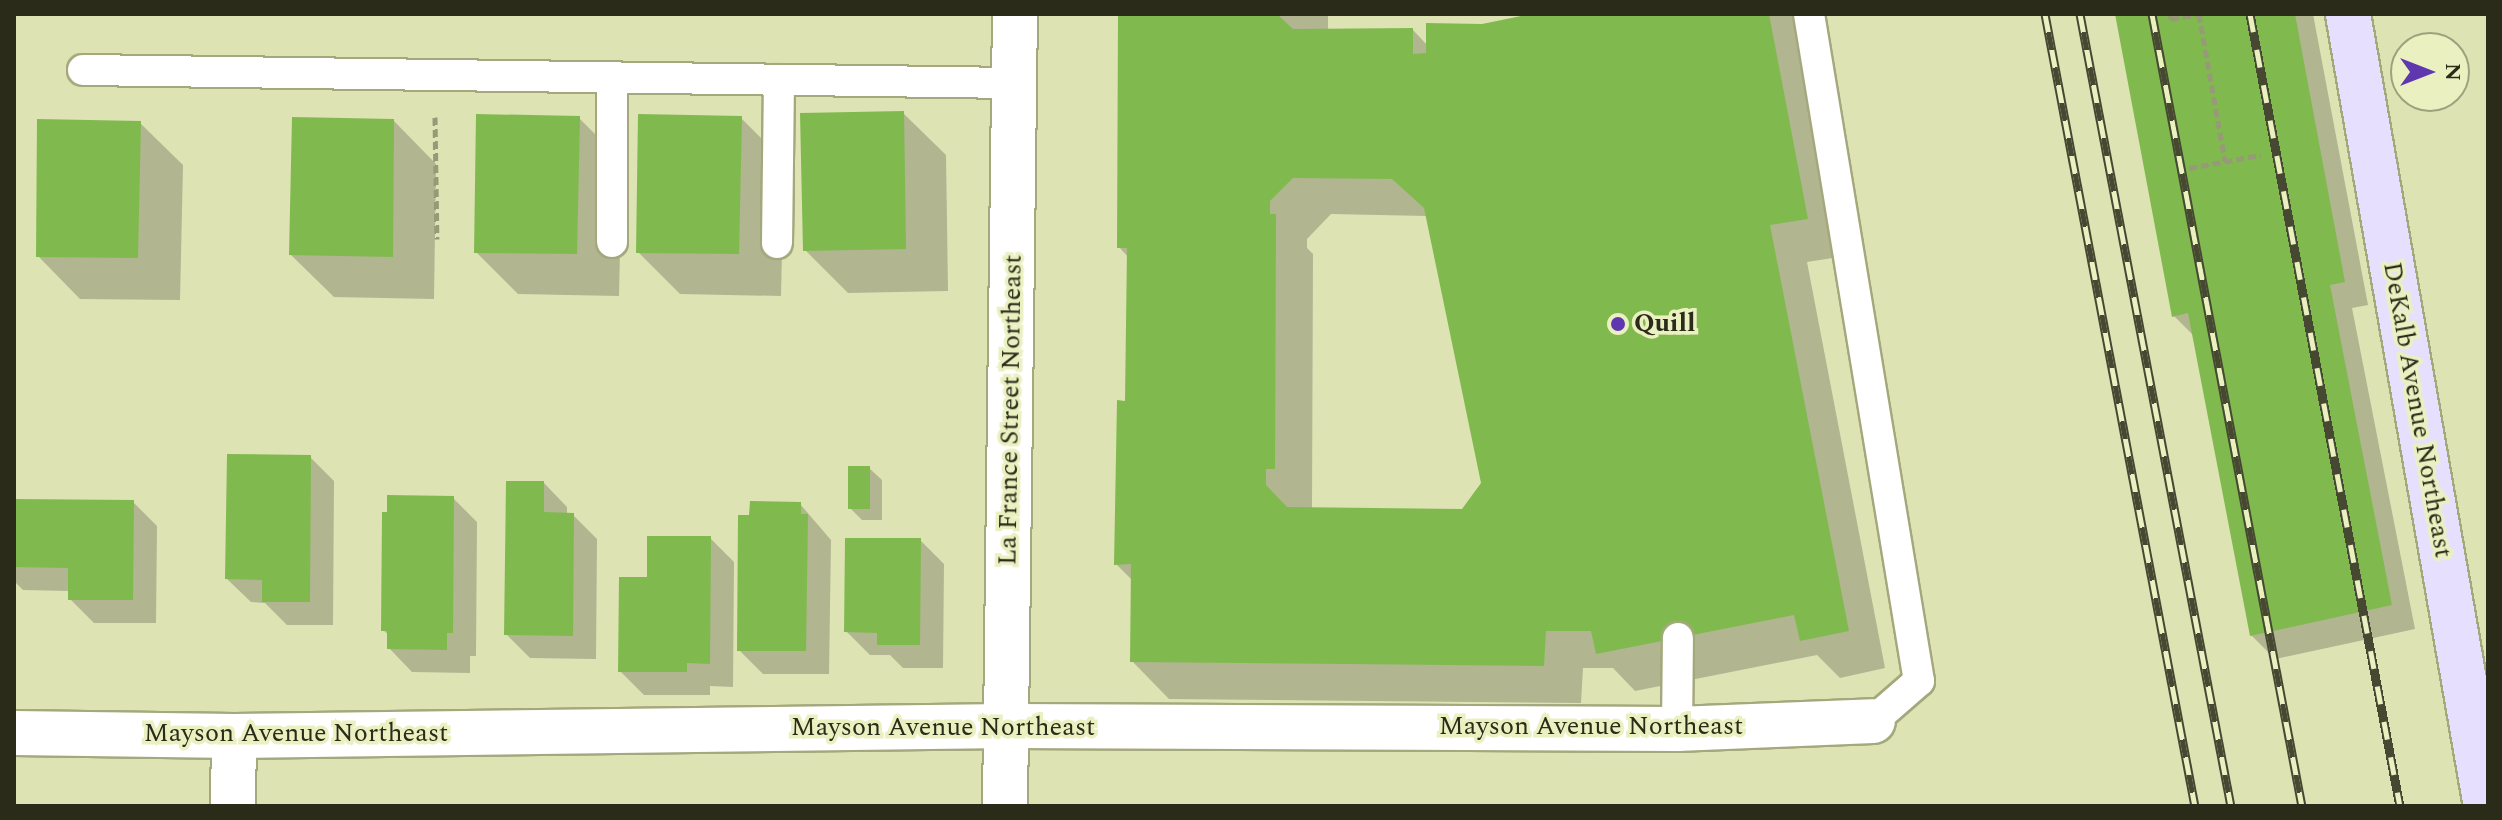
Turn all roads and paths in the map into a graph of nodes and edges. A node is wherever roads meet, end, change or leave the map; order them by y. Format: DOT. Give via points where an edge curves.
graph roads {
  1 [pos="1015,14"];
  2 [pos="1809,14"];
  3 [pos="2170,14"];
  4 [pos="2199,14"];
  5 [pos="2348,14"];
  6 [pos="83,70"];
  7 [pos="612,77"];
  8 [pos="779,80"];
  9 [pos="1014,83"];
  10 [pos="435,107"];
  11 [pos="2261,155"];
  12 [pos="2225,161"];
  13 [pos="2189,168"];
  14 [pos="437,239"];
  15 [pos="612,242"];
  16 [pos="777,243"];
  17 [pos="1678,638"];
  18 [pos="1873,721"];
  19 [pos="1007,726"];
  20 [pos="1677,729"];
  21 [pos="14,733"];
  22 [pos="234,736"];
  23 [pos="233,806"];
  24 [pos="1005,806"];
  25 [pos="2486,806"];
  1 -- 9 [label="street, La France Street Northeast"];
  2 -- 18 [label="lane" via="1919,681"];
  3 -- 4 [label="path" via="2171,19"];
  4 -- 12 [label="path"];
  5 -- 25 [label="main road, DeKalb Avenue Northeast"];
  6 -- 7 [label="lane"];
  7 -- 8 [label="lane"];
  7 -- 15 [label="lane"];
  8 -- 9 [label="lane"];
  8 -- 16 [label="lane"];
  9 -- 19 [label="street, La France Street Northeast"];
  10 -- 14 [label="path"];
  11 -- 12 [label="path"];
  12 -- 13 [label="path"];
  17 -- 20 [label="lane"];
  18 -- 20 [label="street, Mayson Avenue Northeast"];
  19 -- 20 [label="street, Mayson Avenue Northeast"];
  19 -- 22 [label="street, Mayson Avenue Northeast"];
  19 -- 24 [label="street, La France Street Northeast"];
  21 -- 22 [label="street, Mayson Avenue Northeast"];
  22 -- 23 [label="street"];
}
